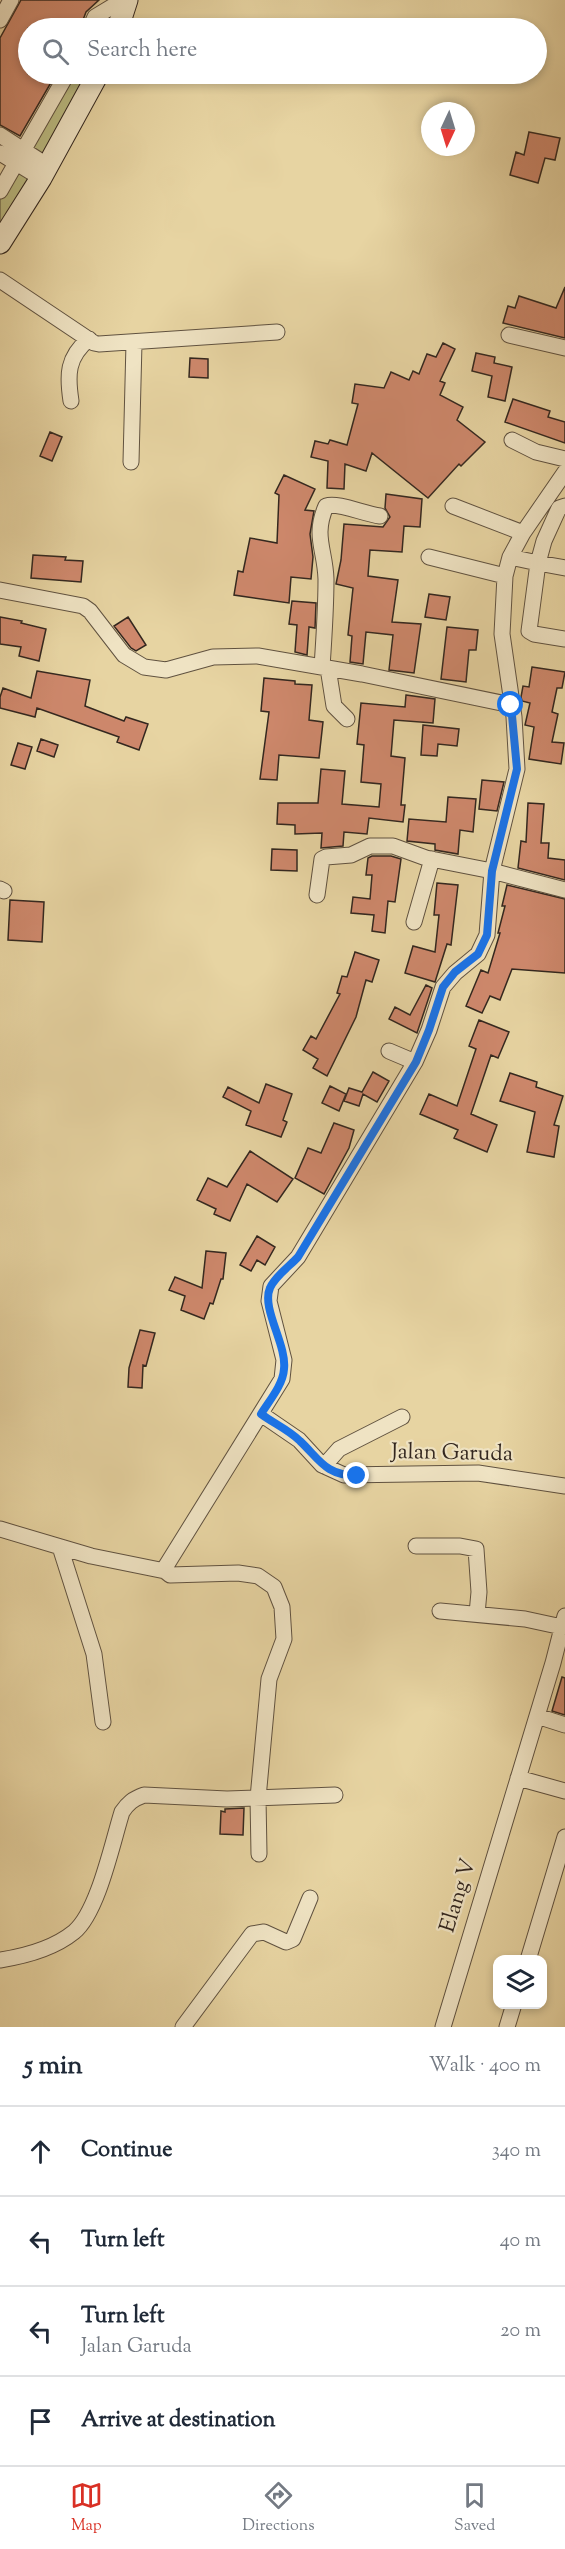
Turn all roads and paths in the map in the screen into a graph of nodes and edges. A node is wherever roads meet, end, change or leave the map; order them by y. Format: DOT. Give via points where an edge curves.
graph roads {
  1 [pos="11,0"];
  2 [pos="125,0"];
  3 [pos="95,18"];
  4 [pos="120,18"];
  5 [pos="0,20"];
  6 [pos="61,84"];
  7 [pos="76,84"];
  8 [pos="92,84"];
  9 [pos="87,93"];
  10 [pos="0,135"];
  11 [pos="0,153"];
  12 [pos="20,156"];
  13 [pos="44,172"];
  14 [pos="0,190"];
  15 [pos="0,243"];
  16 [pos="0,279"];
  17 [pos="277,332"];
  18 [pos="509,335"];
  19 [pos="89,339"];
  20 [pos="134,343"];
  21 [pos="565,348"];
  22 [pos="71,401"];
  23 [pos="512,440"];
  24 [pos="565,459"];
  25 [pos="131,462"];
  26 [pos="565,472"];
  27 [pos="453,506"];
  28 [pos="565,506"];
  29 [pos="380,516"];
  30 [pos="523,533"];
  31 [pos="429,557"];
  32 [pos="510,557"];
  33 [pos="538,563"];
  34 [pos="565,568"];
  35 [pos="505,576"];
  36 [pos="0,590"];
  37 [pos="565,639"];
  38 [pos="325,668"];
  39 [pos="511,705"];
  40 [pos="347,719"];
  41 [pos="432,859"];
  42 [pos="492,871"];
  43 [pos="565,890"];
  44 [pos="317,895"];
  45 [pos="414,922"];
  46 [pos="389,1051"];
  47 [pos="416,1062"];
  48 [pos="261,1414"];
  49 [pos="402,1418"];
  50 [pos="324,1466"];
  51 [pos="565,1486"];
  52 [pos="0,1529"];
  53 [pos="416,1546"];
  54 [pos="60,1547"];
  55 [pos="165,1571"];
  56 [pos="440,1611"];
  57 [pos="477,1614"];
  58 [pos="564,1622"];
  59 [pos="560,1653"];
  60 [pos="537,1716"];
  61 [pos="103,1722"];
  62 [pos="565,1725"];
  63 [pos="518,1778"];
  64 [pos="565,1791"];
  65 [pos="335,1795"];
  66 [pos="258,1798"];
  67 [pos="565,1837"];
  68 [pos="259,1854"];
  69 [pos="310,1898"];
  70 [pos="529,1955"];
  71 [pos="0,1960"];
  72 [pos="512,2009"];
  73 [pos="183,2027"];
  74 [pos="442,2027"];
  75 [pos="507,2027"];
  1 -- 5 [label="street"];
  2 -- 3 [label="street"];
  2 -- 4 [label="main road"];
  6 -- 12 [label="street"];
  7 -- 9 [label="street"];
  8 -- 9 [label="main road"];
  9 -- 13 [label="main road"];
  10 -- 12 [label="street"];
  11 -- 12 [label="street"];
  12 -- 13 [label="street"];
  12 -- 14 [label="street"];
  13 -- 15 [label="main road"];
  16 -- 19 [label="street"];
  17 -- 20 [label="street"];
  18 -- 21 [label="street"];
  19 -- 20 [label="street" via="99,344"];
  19 -- 22 [label="street" via="70,363"];
  20 -- 25 [label="street"];
  23 -- 24 [label="street" via="536,453"];
  26 -- 30 [label="street"];
  27 -- 30 [label="street"];
  28 -- 33 [label="street" via="560,508 544,541"];
  29 -- 38 [label="street" via="336,504 326,506 323,513 318,531 326,579"];
  30 -- 32 [label="street"];
  31 -- 35 [label="street"];
  32 -- 33 [label="street"];
  32 -- 35 [label="street"];
  33 -- 34 [label="street"];
  33 -- 37 [label="street" via="529,631"];
  35 -- 39 [label="street" via="502,634"];
  36 -- 38 [label="street" via="83,606 124,654 144,667 166,669 235,655"];
  38 -- 39 [label="street"];
  38 -- 40 [label="street" via="334,706"];
  39 -- 42 [label="street" via="517,776"];
  41 -- 42 [label="street"];
  41 -- 44 [label="street" via="386,845 326,857 320,863"];
  41 -- 45 [label="street"];
  42 -- 43 [label="street"];
  42 -- 47 [label="street" via="487,935 478,954 443,987"];
  46 -- 47 [label="street"];
  47 -- 48 [label="street" via="298,1257 271,1286 269,1301 284,1370"];
  48 -- 50 [label="street" via="299,1440"];
  48 -- 55 [label="street"];
  49 -- 50 [label="street, Jalan Garuda" via="339,1449"];
  50 -- 51 [label="street, Jalan Garuda" via="344,1475 478,1473"];
  52 -- 54 [label="street"];
  53 -- 57 [label="street" via="476,1549"];
  54 -- 55 [label="street"];
  54 -- 61 [label="street" via="94,1654"];
  55 -- 66 [label="street" via="170,1575 258,1576 267,1580 279,1596 284,1639 269,1679"];
  56 -- 57 [label="street"];
  57 -- 58 [label="street"];
  58 -- 59 [label="street, Elang V"];
  59 -- 60 [label="street, Elang V"];
  60 -- 62 [label="street"];
  60 -- 63 [label="street, Elang V"];
  63 -- 64 [label="street"];
  63 -- 74 [label="street, Elang V"];
  65 -- 66 [label="street"];
  66 -- 68 [label="street"];
  66 -- 71 [label="street" via="144,1795 128,1803 86,1918 75,1931 40,1951"];
  67 -- 70 [label="street"];
  69 -- 73 [label="street" via="293,1940 286,1942 264,1932 252,1935"];
  72 -- 75 [label="street"];
}
